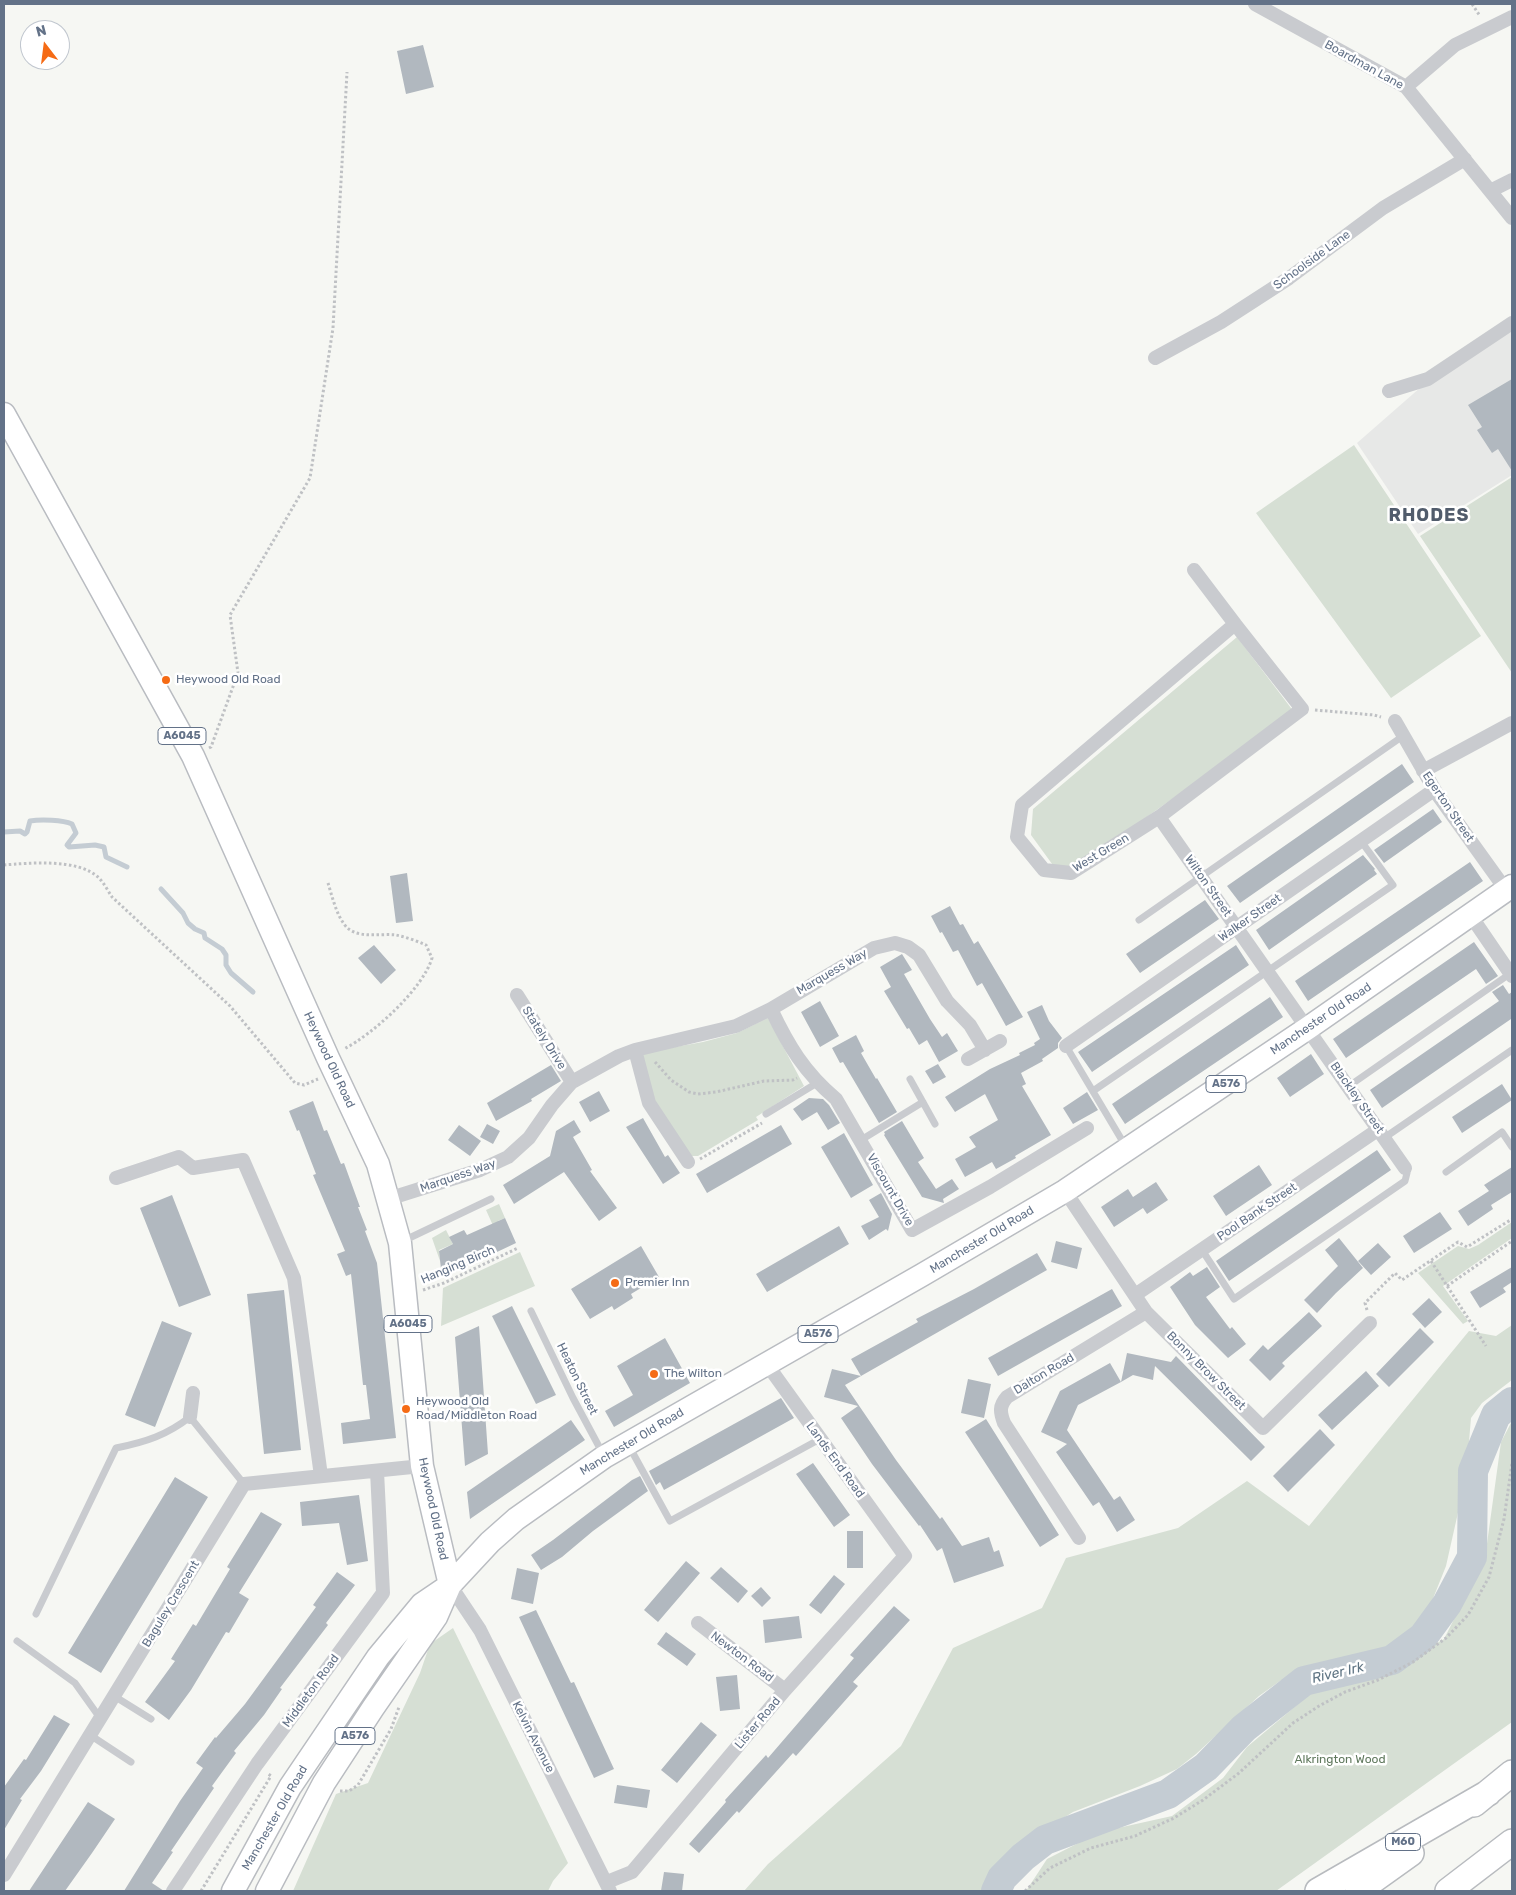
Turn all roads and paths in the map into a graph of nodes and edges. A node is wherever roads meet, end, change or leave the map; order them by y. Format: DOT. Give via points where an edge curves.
graph roads {
  1 [pos="1255,4"];
  2 [pos="1472,4"];
  3 [pos="1512,17"];
  4 [pos="1481,18"];
  5 [pos="347,72"];
  6 [pos="1406,86"];
  7 [pos="1466,159"];
  8 [pos="1512,180"];
  9 [pos="1492,190"];
  10 [pos="1512,218"];
  11 [pos="1512,323"];
  12 [pos="1155,358"];
  13 [pos="1389,391"];
  14 [pos="4,414"];
  15 [pos="1194,570"];
  16 [pos="1235,624"];
  17 [pos="1302,709"];
  18 [pos="1395,721"];
  19 [pos="1512,723"];
  20 [pos="1403,736"];
  21 [pos="192,756"];
  22 [pos="1423,770"];
  23 [pos="1434,790"];
  24 [pos="1159,817"];
  25 [pos="1361,841"];
  26 [pos="4,865"];
  27 [pos="1201,876"];
  28 [pos="328,883"];
  29 [pos="1509,888"];
  30 [pos="1471,916"];
  31 [pos="1139,920"];
  32 [pos="1236,928"];
  33 [pos="1510,968"];
  34 [pos="1268,971"];
  35 [pos="517,995"];
  36 [pos="770,1009"];
  37 [pos="1308,1028"];
  38 [pos="1000,1041"];
  39 [pos="1066,1046"];
  40 [pos="651,1047"];
  41 [pos="635,1050"];
  42 [pos="985,1050"];
  43 [pos="1512,1050"];
  44 [pos="968,1059"];
  45 [pos="331,1064"];
  46 [pos="807,1071"];
  47 [pos="910,1079"];
  48 [pos="572,1082"];
  49 [pos="817,1083"];
  50 [pos="1349,1086"];
  51 [pos="1093,1091"];
  52 [pos="923,1102"];
  53 [pos="766,1114"];
  54 [pos="935,1124"];
  55 [pos="1087,1128"];
  56 [pos="1382,1133"];
  57 [pos="861,1140"];
  58 [pos="1512,1147"];
  59 [pos="1127,1150"];
  60 [pos="688,1162"];
  61 [pos="1405,1168"];
  62 [pos="1446,1172"];
  63 [pos="116,1178"];
  64 [pos="1065,1191"];
  65 [pos="388,1199"];
  66 [pos="491,1200"];
  67 [pos="1512,1218"];
  68 [pos="1512,1241"];
  69 [pos="400,1243"];
  70 [pos="518,1248"];
  71 [pos="1202,1250"];
  72 [pos="1431,1261"];
  73 [pos="1447,1286"];
  74 [pos="1136,1295"];
  75 [pos="405,1296"];
  76 [pos="531,1311"];
  77 [pos="1146,1312"];
  78 [pos="1370,1323"];
  79 [pos="1486,1346"];
  80 [pos="766,1364"];
  81 [pos="193,1393"];
  82 [pos="190,1417"];
  83 [pos="820,1439"];
  84 [pos="627,1443"];
  85 [pos="604,1457"];
  86 [pos="1512,1462"];
  87 [pos="422,1466"];
  88 [pos="376,1471"];
  89 [pos="322,1476"];
  90 [pos="244,1484"];
  91 [pos="1079,1538"];
  92 [pos="905,1556"];
  93 [pos="450,1585"];
  94 [pos="36,1614"];
  95 [pos="698,1623"];
  96 [pos="17,1641"];
  97 [pos="786,1690"];
  98 [pos="114,1696"];
  99 [pos="400,1704"];
  100 [pos="100,1719"];
  101 [pos="151,1719"];
  102 [pos="90,1735"];
  103 [pos="131,1762"];
  104 [pos="1512,1773"];
  105 [pos="271,1776"];
  106 [pos="339,1792"];
  107 [pos="1488,1793"];
  108 [pos="1512,1842"];
  109 [pos="282,1861"];
  110 [pos="4,1875"];
  111 [pos="609,1887"];
  112 [pos="173,1891"];
  113 [pos="201,1891"];
  114 [pos="232,1891"];
  115 [pos="267,1891"];
  116 [pos="272,1891"];
  117 [pos="1025,1891"];
  118 [pos="1318,1891"];
  119 [pos="1358,1891"];
  120 [pos="1448,1891"];
  1 -- 6 [label="street, Boardman Lane"];
  2 -- 4 [label="path"];
  3 -- 6 [label="street" via="1455,46"];
  5 -- 21 [label="path" via="333,328 310,478 230,615 238,673 212,747"];
  6 -- 7 [label="street, Boardman Lane"];
  7 -- 9 [label="street, Boardman Lane"];
  7 -- 12 [label="street, Schoolside Lane" via="1383,208 1289,278 1221,322"];
  8 -- 9 [label="street"];
  9 -- 10 [label="street, Boardman Lane"];
  11 -- 13 [label="street" via="1428,379"];
  14 -- 21 [label="main road, Heywood Old Road / A6045"];
  15 -- 16 [label="street"];
  16 -- 17 [label="street"];
  16 -- 24 [label="street, West Green" via="1022,805 1017,837 1044,870 1071,873"];
  17 -- 18 [label="path" via="1374,715"];
  17 -- 24 [label="street, West Green"];
  18 -- 20 [label="street, Egerton Street"];
  19 -- 22 [label="street"];
  20 -- 22 [label="street, Egerton Street"];
  20 -- 27 [label="lane"];
  21 -- 45 [label="main road, Heywood Old Road / A6045"];
  22 -- 23 [label="street, Egerton Street"];
  23 -- 25 [label="street, Walker Street"];
  23 -- 29 [label="street, Egerton Street"];
  24 -- 27 [label="street, Wilton Street"];
  25 -- 32 [label="street, Walker Street"];
  25 -- 34 [label="lane" via="1392,885"];
  26 -- 45 [label="path" via="45,862 69,865 98,877 112,898 230,1006 295,1083 304,1084"];
  27 -- 31 [label="lane"];
  27 -- 32 [label="street, Wilton Street"];
  28 -- 45 [label="path" via="342,922 348,928 366,935 396,935 415,940 426,945 432,958 419,984 380,1024"];
  29 -- 30 [label="main road, Manchester Old Road / A576"];
  30 -- 33 [label="street"];
  30 -- 37 [label="main road, Manchester Old Road / A576"];
  32 -- 34 [label="street, Wilton Street"];
  32 -- 39 [label="street, Walker Street"];
  33 -- 50 [label="lane"];
  34 -- 37 [label="street, Wilton Street"];
  34 -- 51 [label="lane"];
  35 -- 48 [label="street, Stately Drive"];
  36 -- 40 [label="street, Marquess Way" via="727,1029"];
  36 -- 42 [label="street, Marquess Way" via="874,948 895,943 919,955 946,1001 970,1025"];
  36 -- 46 [label="street, Viscount Drive"];
  37 -- 50 [label="street, Blackley Street"];
  37 -- 59 [label="main road, Manchester Old Road / A576"];
  38 -- 42 [label="street"];
  39 -- 51 [label="lane"];
  40 -- 41 [label="street, Marquess Way"];
  40 -- 46 [label="path" via="656,1064 671,1080 698,1094 764,1081 794,1080"];
  41 -- 48 [label="street, Marquess Way"];
  41 -- 60 [label="street" via="649,1103"];
  42 -- 44 [label="street"];
  43 -- 56 [label="lane"];
  45 -- 65 [label="main road, Heywood Old Road / A6045" via="378,1164"];
  46 -- 49 [label="street, Viscount Drive"];
  47 -- 52 [label="lane"];
  48 -- 65 [label="street, Marquess Way" via="529,1138 508,1157 480,1170"];
  49 -- 53 [label="lane"];
  49 -- 57 [label="street, Viscount Drive" via="836,1099"];
  50 -- 56 [label="street, Blackley Street"];
  51 -- 59 [label="lane"];
  52 -- 54 [label="lane"];
  52 -- 57 [label="lane"];
  53 -- 60 [label="path" via="763,1123 696,1161"];
  55 -- 57 [label="street, Viscount Drive" via="912,1230"];
  56 -- 61 [label="street, Blackley Street"];
  56 -- 71 [label="street, Pool Bank Street"];
  58 -- 62 [label="lane" via="1502,1132"];
  59 -- 64 [label="main road, Manchester Old Road / A576"];
  61 -- 71 [label="lane" via="1405,1181 1234,1299"];
  63 -- 89 [label="street" via="179,1157 193,1168 243,1160 294,1278"];
  64 -- 74 [label="street, Bonny Brow Street"];
  64 -- 80 [label="main road, Manchester Old Road / A576"];
  65 -- 69 [label="main road, Heywood Old Road / A6045"];
  66 -- 69 [label="lane"];
  67 -- 72 [label="path" via="1474,1244 1467,1247 1458,1242"];
  68 -- 73 [label="path"];
  69 -- 75 [label="main road, Heywood Old Road / A6045"];
  70 -- 75 [label="path, Hanging Birch" via="444,1283"];
  71 -- 74 [label="street, Pool Bank Street"];
  72 -- 73 [label="path"];
  72 -- 78 [label="path" via="1402,1280 1395,1273 1365,1303"];
  73 -- 79 [label="path"];
  74 -- 77 [label="street, Bonny Brow Street"];
  75 -- 87 [label="main road, Heywood Old Road / A6045"];
  76 -- 85 [label="lane, Heaton Street"];
  77 -- 78 [label="street, Bonny Brow Street" via="1263,1428"];
  77 -- 91 [label="street, Dalton Road" via="1002,1403 1000,1412 1004,1423"];
  80 -- 83 [label="street, Lands End Road"];
  80 -- 84 [label="main road, Manchester Old Road / A576"];
  81 -- 82 [label="street"];
  82 -- 90 [label="lane"];
  82 -- 94 [label="lane" via="174,1429 143,1443 116,1448"];
  83 -- 84 [label="lane" via="670,1521"];
  83 -- 92 [label="street, Lands End Road"];
  84 -- 85 [label="main road, Manchester Old Road / A576"];
  85 -- 93 [label="main road, Manchester Old Road / A576" via="504,1530"];
  86 -- 117 [label="path" via="1504,1519 1489,1577 1468,1615 1446,1638 1413,1662 1318,1706 1294,1723 1239,1773 1174,1818 1135,1836 1091,1848 1050,1868"];
  87 -- 88 [label="street"];
  87 -- 93 [label="main road, Heywood Old Road / A6045"];
  88 -- 89 [label="street"];
  88 -- 112 [label="street, Middleton Road" via="383,1592 255,1767"];
  89 -- 90 [label="street"];
  90 -- 98 [label="street, Baguley Crescent"];
  92 -- 97 [label="street, Lister Road"];
  93 -- 109 [label="main road, Manchester Old Road / A576" via="436,1617 324,1783"];
  93 -- 111 [label="street, Kelvin Avenue" via="480,1630"];
  93 -- 114 [label="main road, Manchester Old Road / A576" via="422,1604 378,1657 290,1787"];
  95 -- 97 [label="street, Newton Road"];
  96 -- 100 [label="lane" via="75,1683"];
  97 -- 111 [label="street, Lister Road" via="632,1872"];
  98 -- 100 [label="street, Baguley Crescent"];
  98 -- 101 [label="lane"];
  99 -- 106 [label="path" via="391,1729 358,1785 349,1791"];
  100 -- 102 [label="street, Baguley Crescent"];
  102 -- 103 [label="lane"];
  102 -- 110 [label="street, Baguley Crescent"];
  104 -- 107 [label="highway, M60"];
  105 -- 113 [label="path"];
  107 -- 118 [label="highway, M60"];
  107 -- 119 [label="highway, M60"];
  108 -- 120 [label="highway"];
  109 -- 115 [label="main road, Manchester Old Road / A576"];
  109 -- 116 [label="main road"];
}
